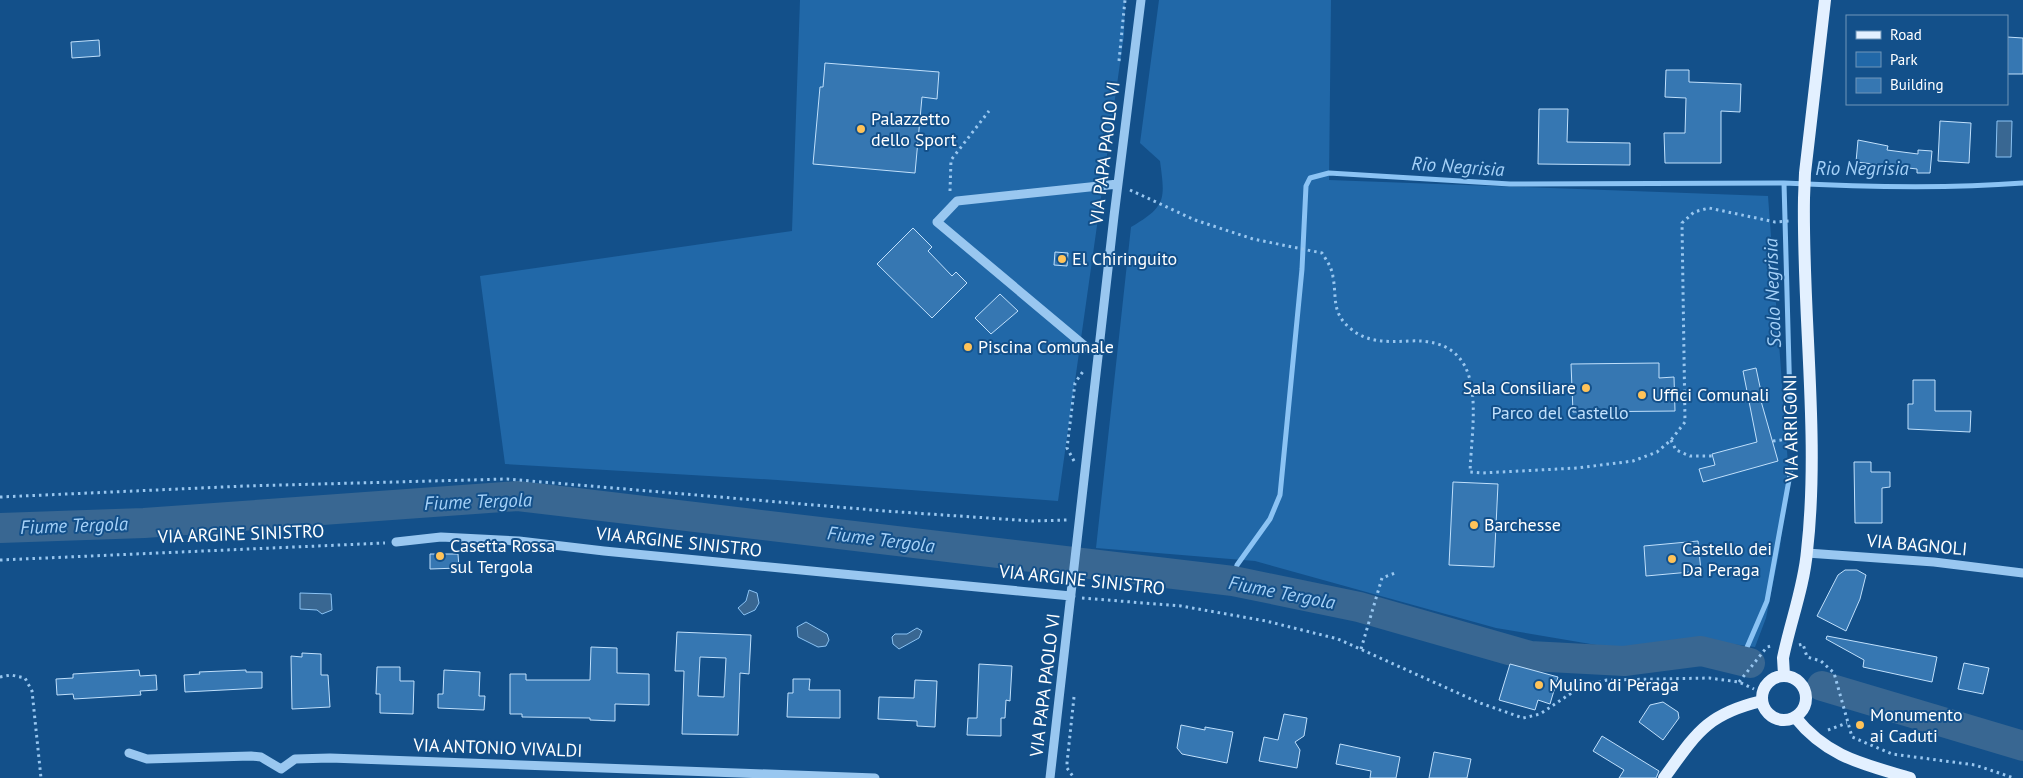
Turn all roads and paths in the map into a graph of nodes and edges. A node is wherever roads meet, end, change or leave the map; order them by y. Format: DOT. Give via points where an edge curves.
graph roads {
  1 [pos="1141,0"];
  2 [pos="1825,0"];
  3 [pos="989,111"];
  4 [pos="1118,184"];
  5 [pos="949,209"];
  6 [pos="1786,221"];
  7 [pos="1098,351"];
  8 [pos="1810,436"];
  9 [pos="1671,440"];
  10 [pos="1773,442"];
  11 [pos="1713,456"];
  12 [pos="0,497"];
  13 [pos="1061,520"];
  14 [pos="396,542"];
  15 [pos="1807,553"];
  16 [pos="0,560"];
  17 [pos="1394,573"];
  18 [pos="2023,573"];
  19 [pos="1085,589"];
  20 [pos="1072,596"];
  21 [pos="1084,598"];
  22 [pos="1083,608"];
  23 [pos="1803,644"];
  24 [pos="1767,646"];
  25 [pos="1361,649"];
  26 [pos="1784,674"];
  27 [pos="0,677"];
  28 [pos="1739,682"];
  29 [pos="1074,694"];
  30 [pos="1762,697"];
  31 [pos="1795,717"];
  32 [pos="129,752"];
  33 [pos="279,774"];
  34 [pos="41,778"];
  35 [pos="875,778"];
  36 [pos="1050,778"];
  37 [pos="1074,778"];
  38 [pos="1664,778"];
  39 [pos="1910,778"];
  40 [pos="2014,778"];
  1 -- 4 [label="street, VIA PAPA PAOLO VI"];
  2 -- 8 [label="main road, VIA ARRIGONI" via="1804,198"];
  3 -- 5 [label="path" via="951,160"];
  4 -- 5 [label="street" via="957,201"];
  4 -- 7 [label="street, VIA PAPA PAOLO VI"];
  4 -- 9 [label="path" via="1194,220 1253,239 1322,253 1331,268 1335,306 1350,329 1376,341 1437,342 1460,359 1472,378 1470,472 1577,468 1633,460 1657,452"];
  5 -- 7 [label="street" via="937,222 1086,347"];
  6 -- 9 [label="path" via="1775,222 1709,208 1694,212 1682,223 1685,422"];
  7 -- 20 [label="street, VIA PAPA PAOLO VI"];
  8 -- 10 [label="path"];
  8 -- 15 [label="main road, VIA ARRIGONI"];
  9 -- 11 [label="path" via="1676,450 1690,456"];
  12 -- 13 [label="path" via="507,479 885,511"];
  14 -- 16 [label="path, VIA ARGINE SINISTRO"];
  14 -- 20 [label="street, VIA ARGINE SINISTRO" via="441,538 519,541 604,552"];
  15 -- 18 [label="street, VIA BAGNOLI" via="1934,562"];
  15 -- 26 [label="main road, VIA ARRIGONI" via="1783,658"];
  17 -- 25 [label="path" via="1382,578"];
  19 -- 21 [label="path"];
  20 -- 21 [label="path, VIA ARGINE SINISTRO"];
  20 -- 36 [label="street, VIA PAPA PAOLO VI"];
  21 -- 22 [label="path"];
  21 -- 25 [label="path, VIA ARGINE SINISTRO" via="1181,606 1266,621 1338,639"];
  23 -- 40 [label="path" via="1807,657 1821,661 1834,673 1852,737 1892,754 1975,765"];
  24 -- 28 [label="path"];
  25 -- 28 [label="path, VIA ARGINE SINISTRO" via="1480,703 1523,718 1540,714 1582,686 1607,680 1709,678"];
  26 -- 30 [label="main road" via="1769,681"];
  26 -- 31 [label="main road" via="1799,681 1806,693 1804,707"];
  27 -- 34 [label="path" via="25,678 32,691"];
  28 -- 30 [label="path, VIA ARGINE SINISTRO"];
  29 -- 37 [label="path" via="1067,762"];
  30 -- 31 [label="main road" via="1768,714 1774,718"];
  30 -- 38 [label="main road" via="1705,725"];
  31 -- 39 [label="main road" via="1832,752"];
  32 -- 33 [label="street, VIA ANTONIO VIVALDI" via="147,759 261,757"];
  33 -- 35 [label="street, VIA ANTONIO VIVALDI" via="294,760 330,758"];
}
